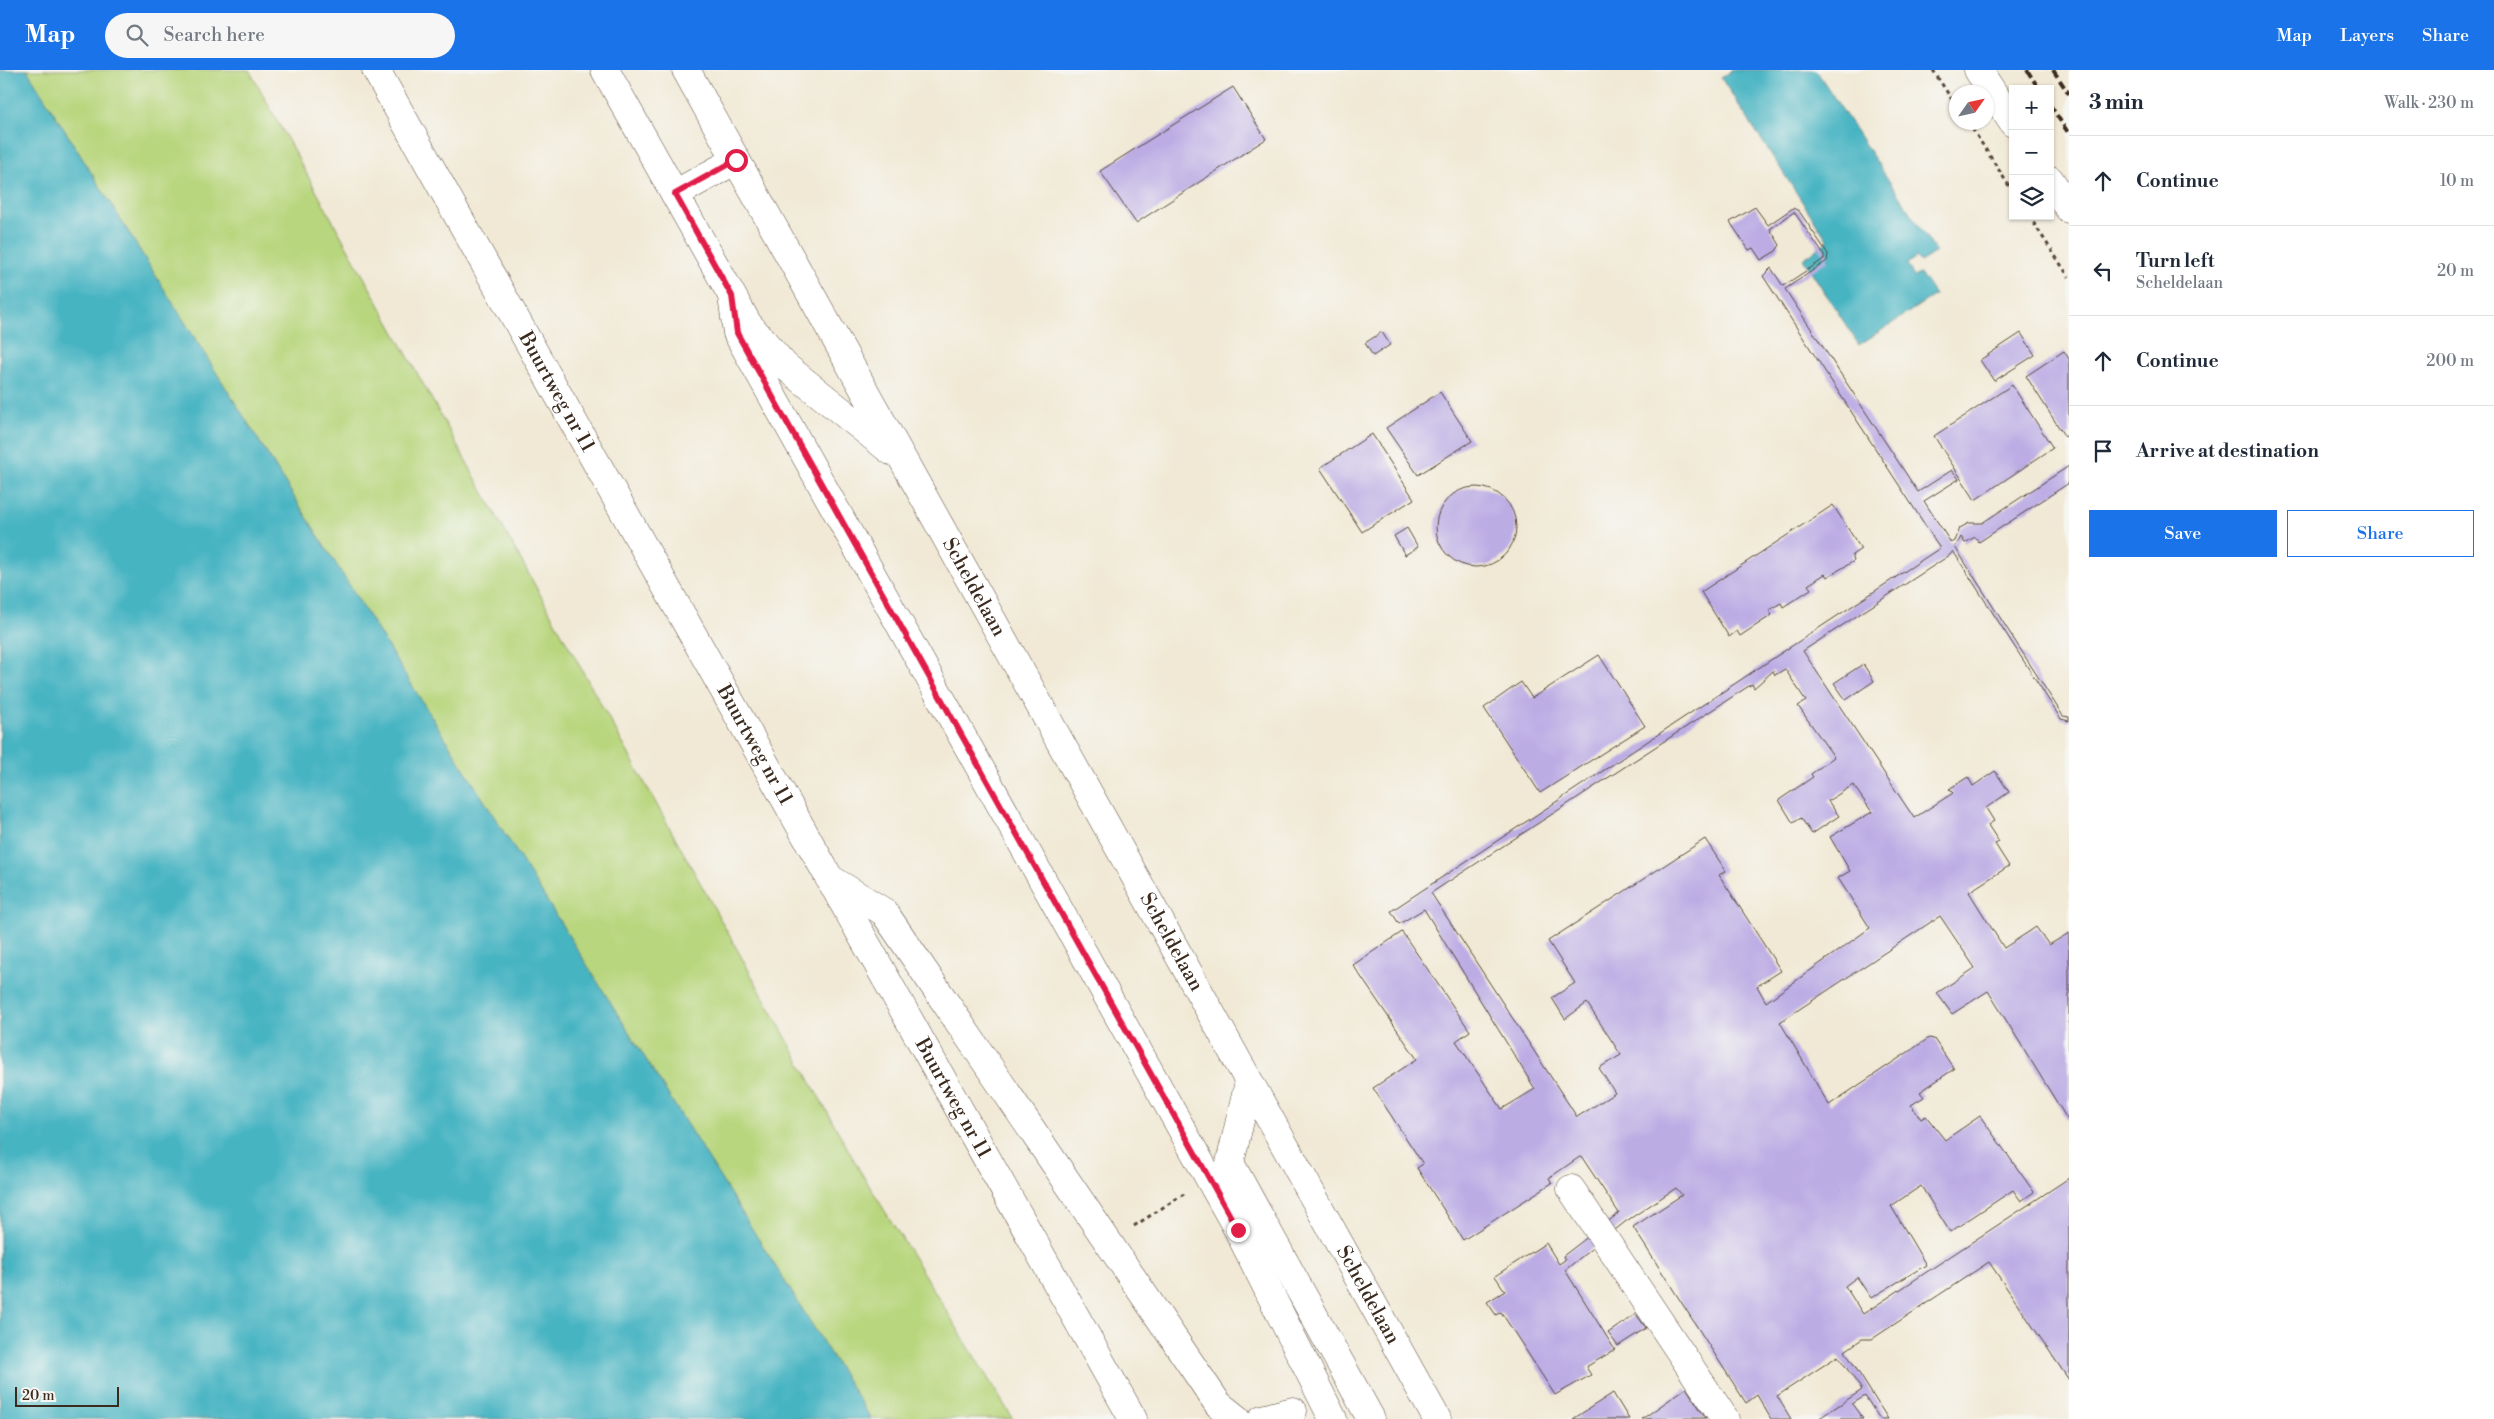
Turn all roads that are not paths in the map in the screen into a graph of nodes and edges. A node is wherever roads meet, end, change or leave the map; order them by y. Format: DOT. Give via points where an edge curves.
graph roads {
  1 [pos="376,70"];
  2 [pos="605,70"];
  3 [pos="686,70"];
  4 [pos="1978,70"];
  5 [pos="2009,117"];
  6 [pos="736,160"];
  7 [pos="2054,186"];
  8 [pos="675,194"];
  9 [pos="2069,209"];
  10 [pos="732,296"];
  11 [pos="905,464"];
  12 [pos="827,877"];
  13 [pos="1249,1082"];
  14 [pos="1571,1190"];
  15 [pos="1293,1411"];
  16 [pos="1133,1419"];
  17 [pos="1237,1419"];
  18 [pos="1262,1419"];
  19 [pos="1333,1419"];
  20 [pos="1371,1419"];
  21 [pos="1438,1419"];
  22 [pos="1725,1419"];
  1 -- 12 [label="main road, Buurtweg nr 11"];
  2 -- 8 [label="main road, Scheldelaan"];
  3 -- 6 [label="main road, Scheldelaan"];
  4 -- 5 [label="main road"];
  6 -- 8 [label="main road"];
  6 -- 11 [label="main road, Scheldelaan"];
  7 -- 9 [label="main road"];
  8 -- 10 [label="main road, Scheldelaan"];
  10 -- 11 [label="main road, Scheldelaan" via="748,324 785,366"];
  10 -- 19 [label="main road" via="737,333 1238,1230"];
  11 -- 13 [label="main road, Scheldelaan"];
  12 -- 16 [label="main road, Buurtweg nr 11"];
  12 -- 17 [label="main road" via="884,912 1218,1404"];
  13 -- 20 [label="main road" via="1230,1163"];
  13 -- 21 [label="main road, Scheldelaan"];
  14 -- 22 [label="main road"];
  15 -- 18 [label="main road"];
}
